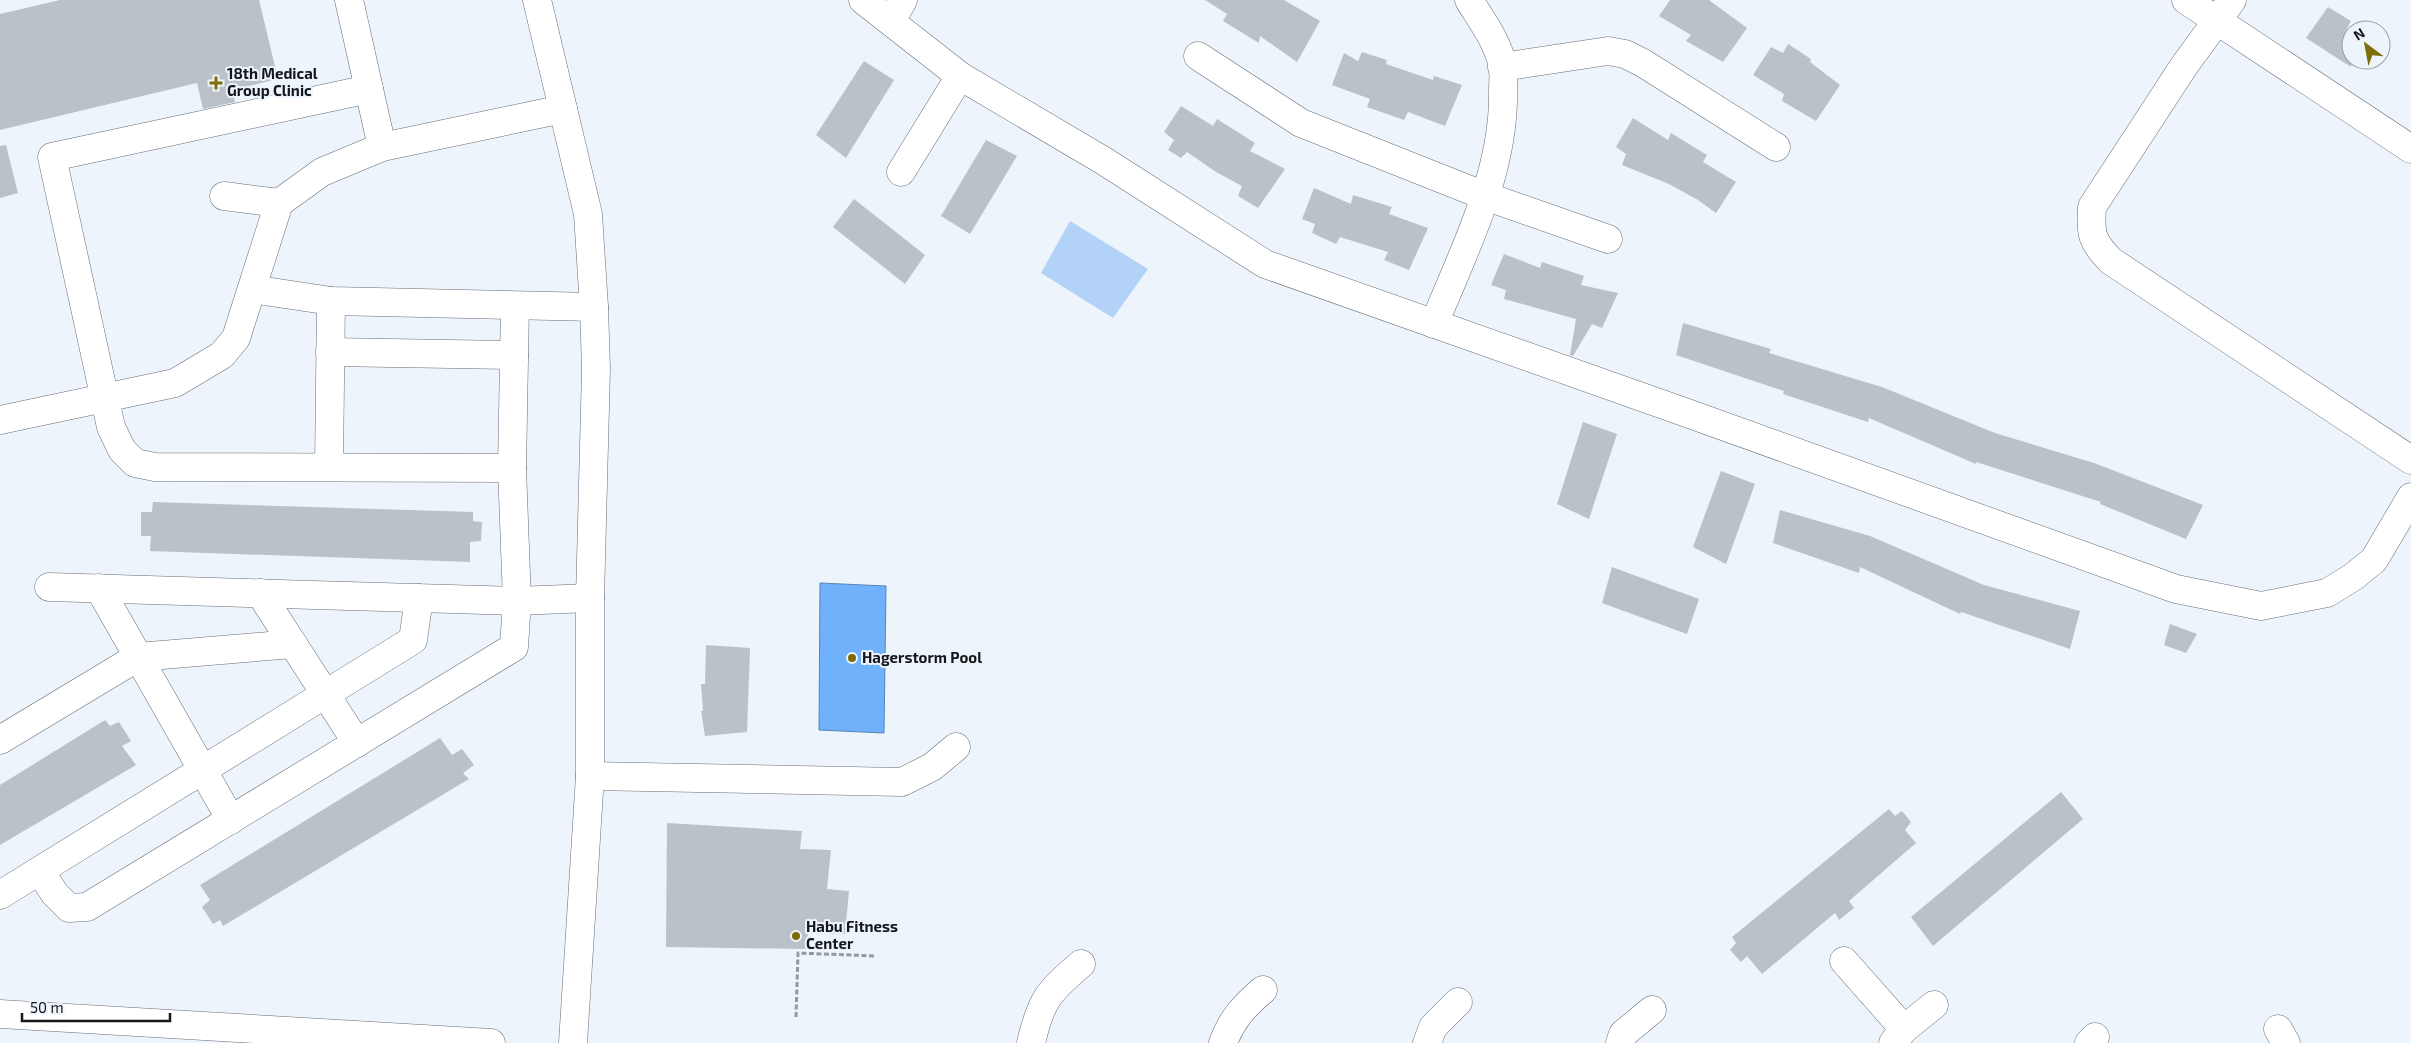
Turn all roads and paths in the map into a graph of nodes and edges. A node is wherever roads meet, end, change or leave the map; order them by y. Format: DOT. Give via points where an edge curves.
graph roads {
  1 [pos="349,0"];
  2 [pos="537,0"];
  3 [pos="863,0"];
  4 [pos="1468,0"];
  5 [pos="2186,0"];
  6 [pos="897,10"];
  7 [pos="2225,10"];
  8 [pos="1198,56"];
  9 [pos="1502,67"];
  10 [pos="960,76"];
  11 [pos="369,88"];
  12 [pos="563,109"];
  13 [pos="1776,146"];
  14 [pos="382,147"];
  15 [pos="2411,149"];
  16 [pos="901,172"];
  17 [pos="224,196"];
  18 [pos="1485,196"];
  19 [pos="280,203"];
  20 [pos="1608,238"];
  21 [pos="252,289"];
  22 [pos="331,301"];
  23 [pos="516,306"];
  24 [pos="594,307"];
  25 [pos="1434,324"];
  26 [pos="330,352"];
  27 [pos="514,355"];
  28 [pos="105,398"];
  29 [pos="0,420"];
  30 [pos="2411,460"];
  31 [pos="329,466"];
  32 [pos="512,468"];
  33 [pos="2411,497"];
  34 [pos="49,587"];
  35 [pos="99,588"];
  36 [pos="260,593"];
  37 [pos="419,598"];
  38 [pos="590,598"];
  39 [pos="517,601"];
  40 [pos="293,644"];
  41 [pos="138,657"];
  42 [pos="326,695"];
  43 [pos="0,740"];
  44 [pos="357,743"];
  45 [pos="956,747"];
  46 [pos="203,771"];
  47 [pos="590,776"];
  48 [pos="231,820"];
  49 [pos="40,871"];
  50 [pos="0,895"];
  51 [pos="876,956"];
  52 [pos="1844,960"];
  53 [pos="1081,964"];
  54 [pos="1263,990"];
  55 [pos="1458,1002"];
  56 [pos="1934,1005"];
  57 [pos="1652,1010"];
  58 [pos="0,1014"];
  59 [pos="796,1017"];
  60 [pos="1898,1036"];
  61 [pos="491,1043"];
  62 [pos="574,1043"];
  63 [pos="1031,1043"];
  64 [pos="1224,1043"];
  65 [pos="1427,1043"];
  66 [pos="1620,1043"];
  1 -- 11 [label="street"];
  2 -- 12 [label="street"];
  3 -- 6 [label="street"];
  4 -- 9 [label="street" via="1490,32"];
  5 -- 7 [label="street"];
  6 -- 10 [label="street"];
  7 -- 15 [label="street"];
  7 -- 30 [label="street" via="2184,66 2092,207 2090,228 2096,245 2111,262"];
  8 -- 18 [label="street" via="1301,123"];
  9 -- 13 [label="street" via="1608,51 1625,54"];
  9 -- 18 [label="street" via="1504,108 1499,146"];
  10 -- 16 [label="street"];
  10 -- 25 [label="street" via="1104,161 1265,264"];
  11 -- 14 [label="street"];
  11 -- 28 [label="street" via="52,157"];
  12 -- 14 [label="street"];
  12 -- 24 [label="street" via="588,214"];
  14 -- 19 [label="street" via="322,172"];
  17 -- 19 [label="street"];
  18 -- 20 [label="street"];
  18 -- 25 [label="street"];
  19 -- 21 [label="street"];
  21 -- 22 [label="street"];
  21 -- 28 [label="street" via="236,338 222,356 175,382"];
  22 -- 23 [label="street"];
  22 -- 26 [label="street"];
  23 -- 24 [label="street"];
  23 -- 27 [label="street"];
  24 -- 38 [label="street" via="596,369"];
  25 -- 33 [label="street" via="2176,589 2261,606 2327,593 2353,577 2374,560"];
  26 -- 27 [label="street"];
  26 -- 31 [label="street"];
  27 -- 32 [label="street"];
  28 -- 29 [label="street"];
  28 -- 31 [label="street" via="111,427 122,450 135,463 155,467"];
  31 -- 32 [label="street"];
  32 -- 39 [label="street"];
  34 -- 35 [label="street"];
  35 -- 36 [label="street"];
  35 -- 41 [label="street"];
  36 -- 37 [label="street"];
  36 -- 40 [label="street"];
  37 -- 39 [label="street"];
  37 -- 42 [label="street" via="413,640"];
  38 -- 39 [label="street"];
  38 -- 47 [label="street"];
  39 -- 44 [label="street" via="514,647"];
  40 -- 41 [label="street"];
  40 -- 42 [label="street"];
  41 -- 43 [label="street"];
  41 -- 46 [label="street"];
  42 -- 44 [label="street"];
  42 -- 46 [label="street"];
  44 -- 48 [label="street"];
  45 -- 47 [label="street" via="932,767 902,782"];
  46 -- 48 [label="street"];
  46 -- 49 [label="street"];
  47 -- 62 [label="street"];
  48 -- 49 [label="street" via="87,907 69,908"];
  49 -- 50 [label="street"];
  51 -- 59 [label="path" via="798,953"];
  52 -- 60 [label="street"];
  53 -- 63 [label="street" via="1054,987 1044,1001"];
  54 -- 64 [label="street" via="1234,1018"];
  55 -- 65 [label="street" via="1433,1027"];
  56 -- 60 [label="street"];
  57 -- 66 [label="street" via="1623,1034"];
  58 -- 61 [label="street"];
}
